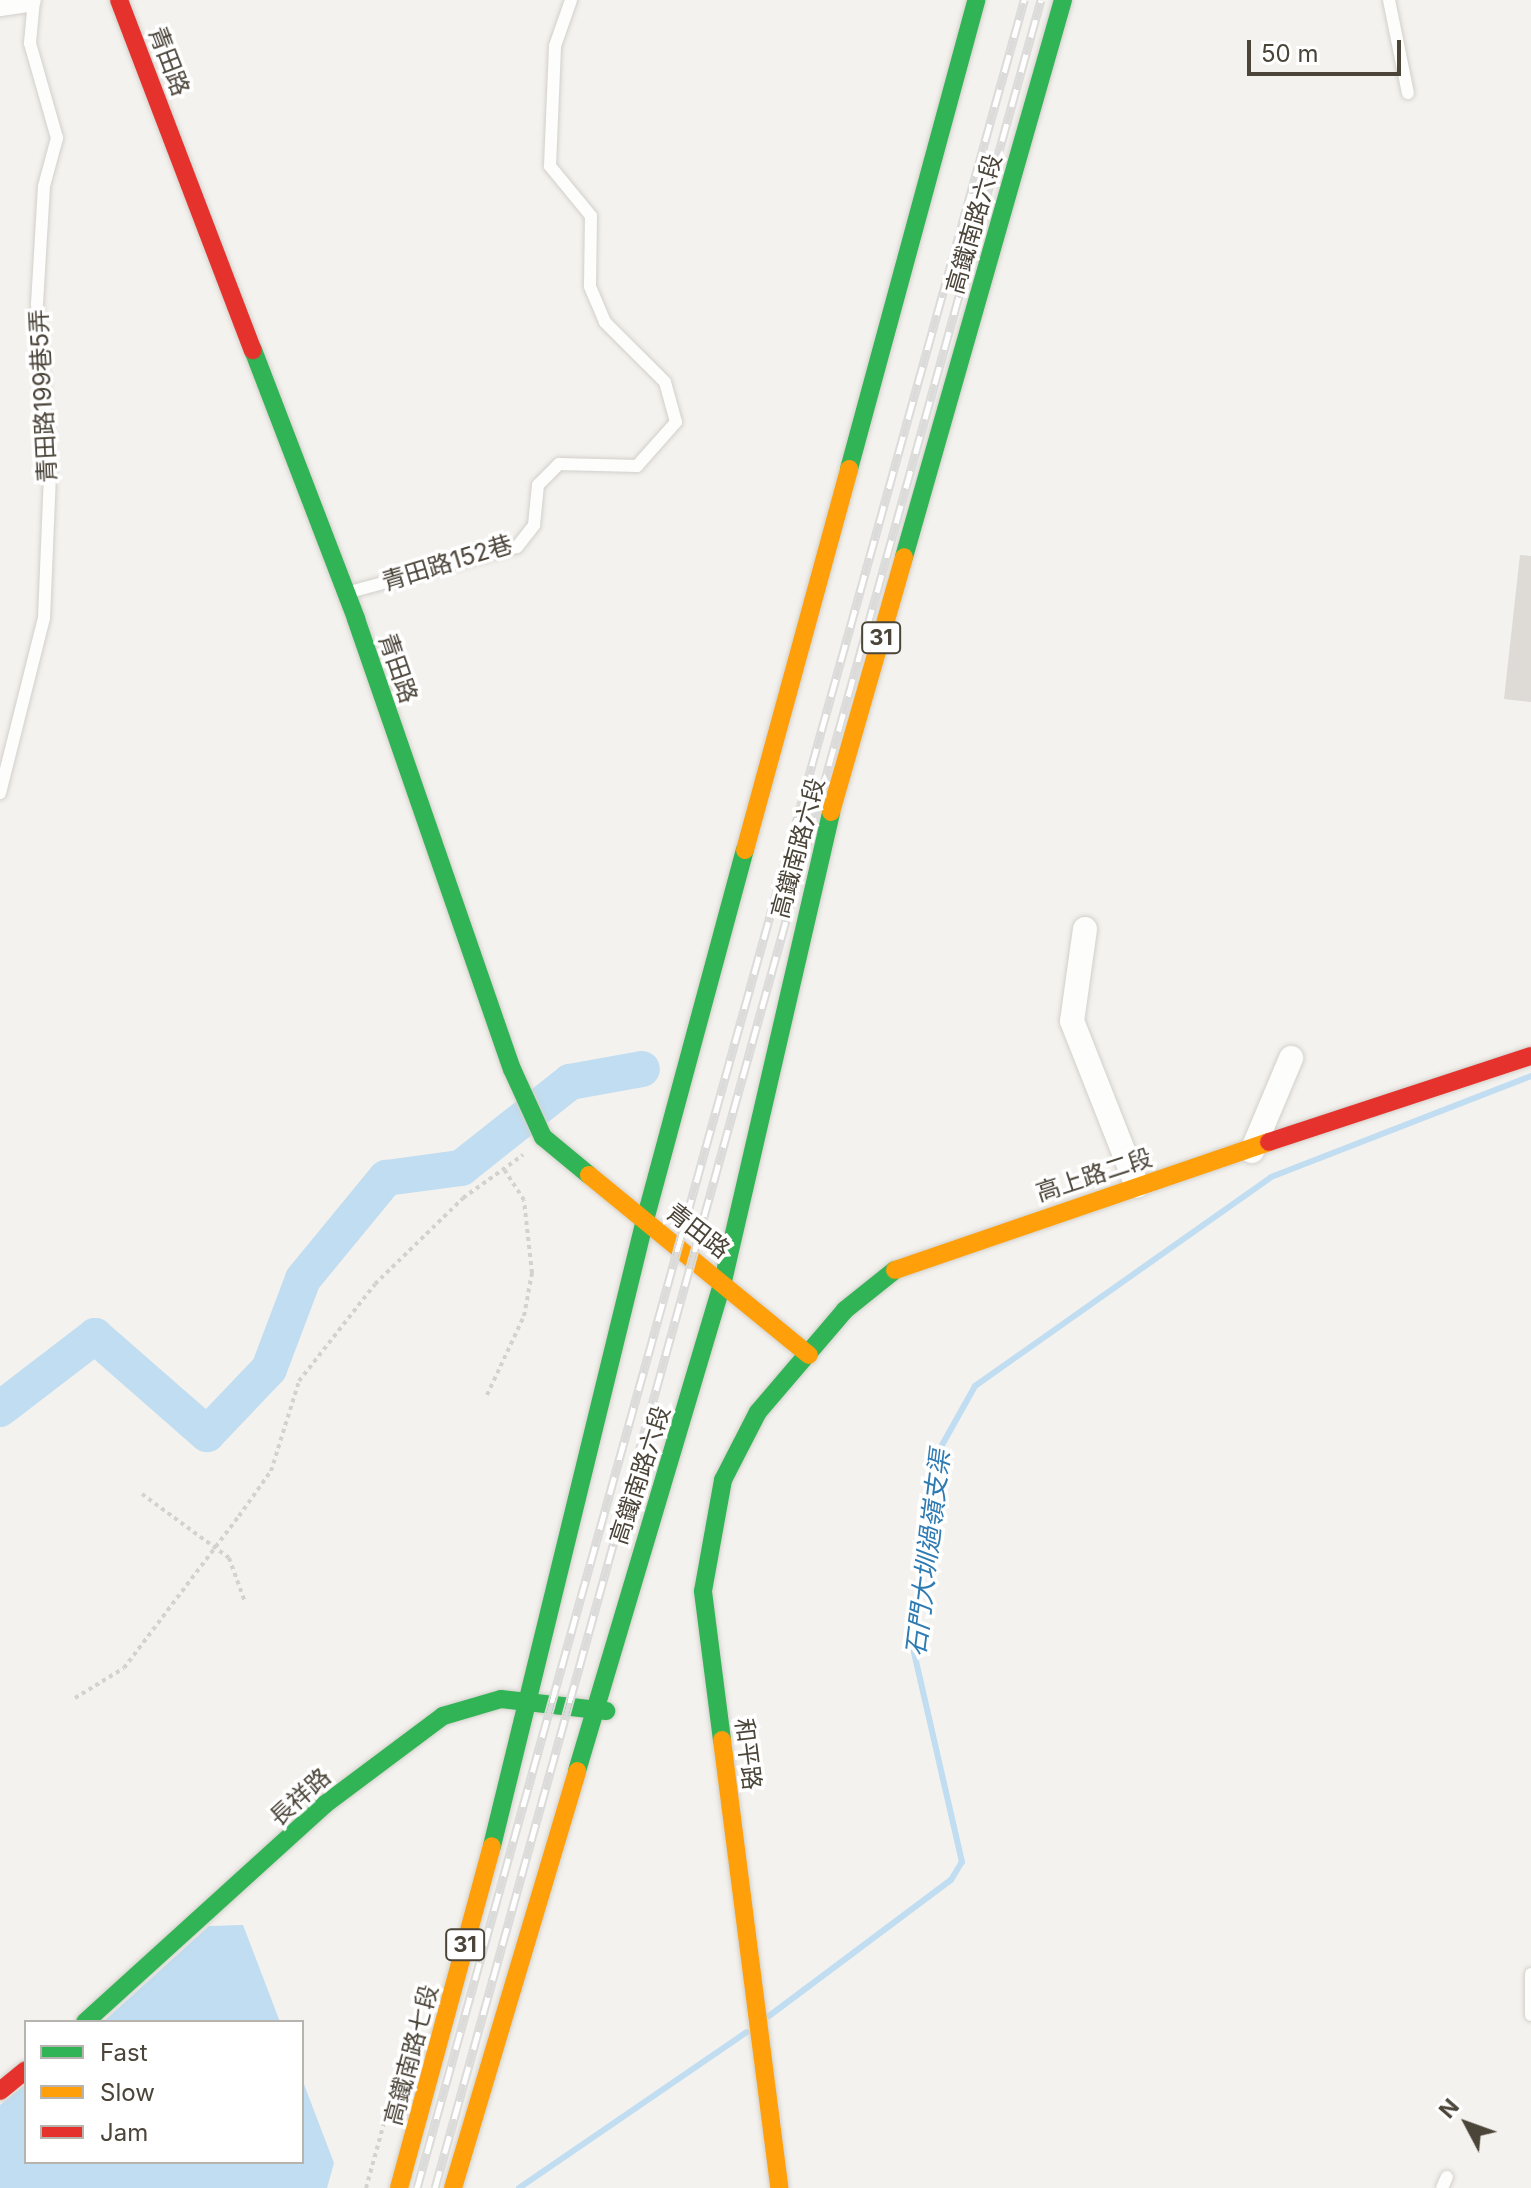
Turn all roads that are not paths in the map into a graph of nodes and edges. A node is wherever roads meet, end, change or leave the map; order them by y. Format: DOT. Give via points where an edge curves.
graph roads {
  1 [pos="31,0"];
  2 [pos="119,0"];
  3 [pos="571,0"];
  4 [pos="976,0"];
  5 [pos="1063,0"];
  6 [pos="1389,0"];
  7 [pos="0,4"];
  8 [pos="1408,93"];
  9 [pos="346,593"];
  10 [pos="0,793"];
  11 [pos="1085,929"];
  12 [pos="1531,1056"];
  13 [pos="1291,1058"];
  14 [pos="1252,1151"];
  15 [pos="1137,1186"];
  16 [pos="645,1220"];
  17 [pos="723,1281"];
  18 [pos="809,1355"];
  19 [pos="531,1702"];
  20 [pos="598,1711"];
  21 [pos="1531,1974"];
  22 [pos="1531,2015"];
  23 [pos="87,2020"];
  24 [pos="24,2072"];
  25 [pos="0,2091"];
  26 [pos="399,2188"];
  27 [pos="453,2188"];
  28 [pos="779,2188"];
  1 -- 7 [label="street"];
  1 -- 10 [label="lane, 青田路199巷5弄" via="30,43 57,138 44,186 37,304 50,477 44,618"];
  2 -- 9 [label="main road, 青田路"];
  3 -- 9 [label="lane, 青田路152巷" via="555,46 550,166 591,216 590,286 605,322 665,382 676,422 637,466 559,464 538,485 534,525 517,547"];
  4 -- 16 [label="main road, 高鐵南路六段 / 31"];
  5 -- 17 [label="main road, 高鐵南路六段 / 31" via="831,813"];
  6 -- 8 [label="lane"];
  9 -- 16 [label="main road, 青田路" via="543,1137"];
  11 -- 15 [label="street" via="1072,1021"];
  12 -- 14 [label="main road, 高上路二段"];
  13 -- 14 [label="street"];
  14 -- 15 [label="main road, 高上路二段"];
  15 -- 18 [label="main road, 高上路二段" via="930,1253 881,1277"];
  16 -- 17 [label="main road, 青田路"];
  16 -- 19 [label="main road, 高鐵南路六段 / 31"];
  17 -- 18 [label="main road"];
  17 -- 20 [label="main road, 高鐵南路六段 / 31"];
  18 -- 28 [label="main road, 和平路" via="758,1412 723,1480 703,1591"];
  19 -- 20 [label="main road, 長祥路"];
  19 -- 23 [label="main road, 長祥路" via="501,1699 443,1716 392,1750"];
  19 -- 26 [label="main road, 高鐵南路七段 / 31"];
  20 -- 27 [label="main road, 31"];
  21 -- 22 [label="lane"];
  24 -- 25 [label="main road"];
}
